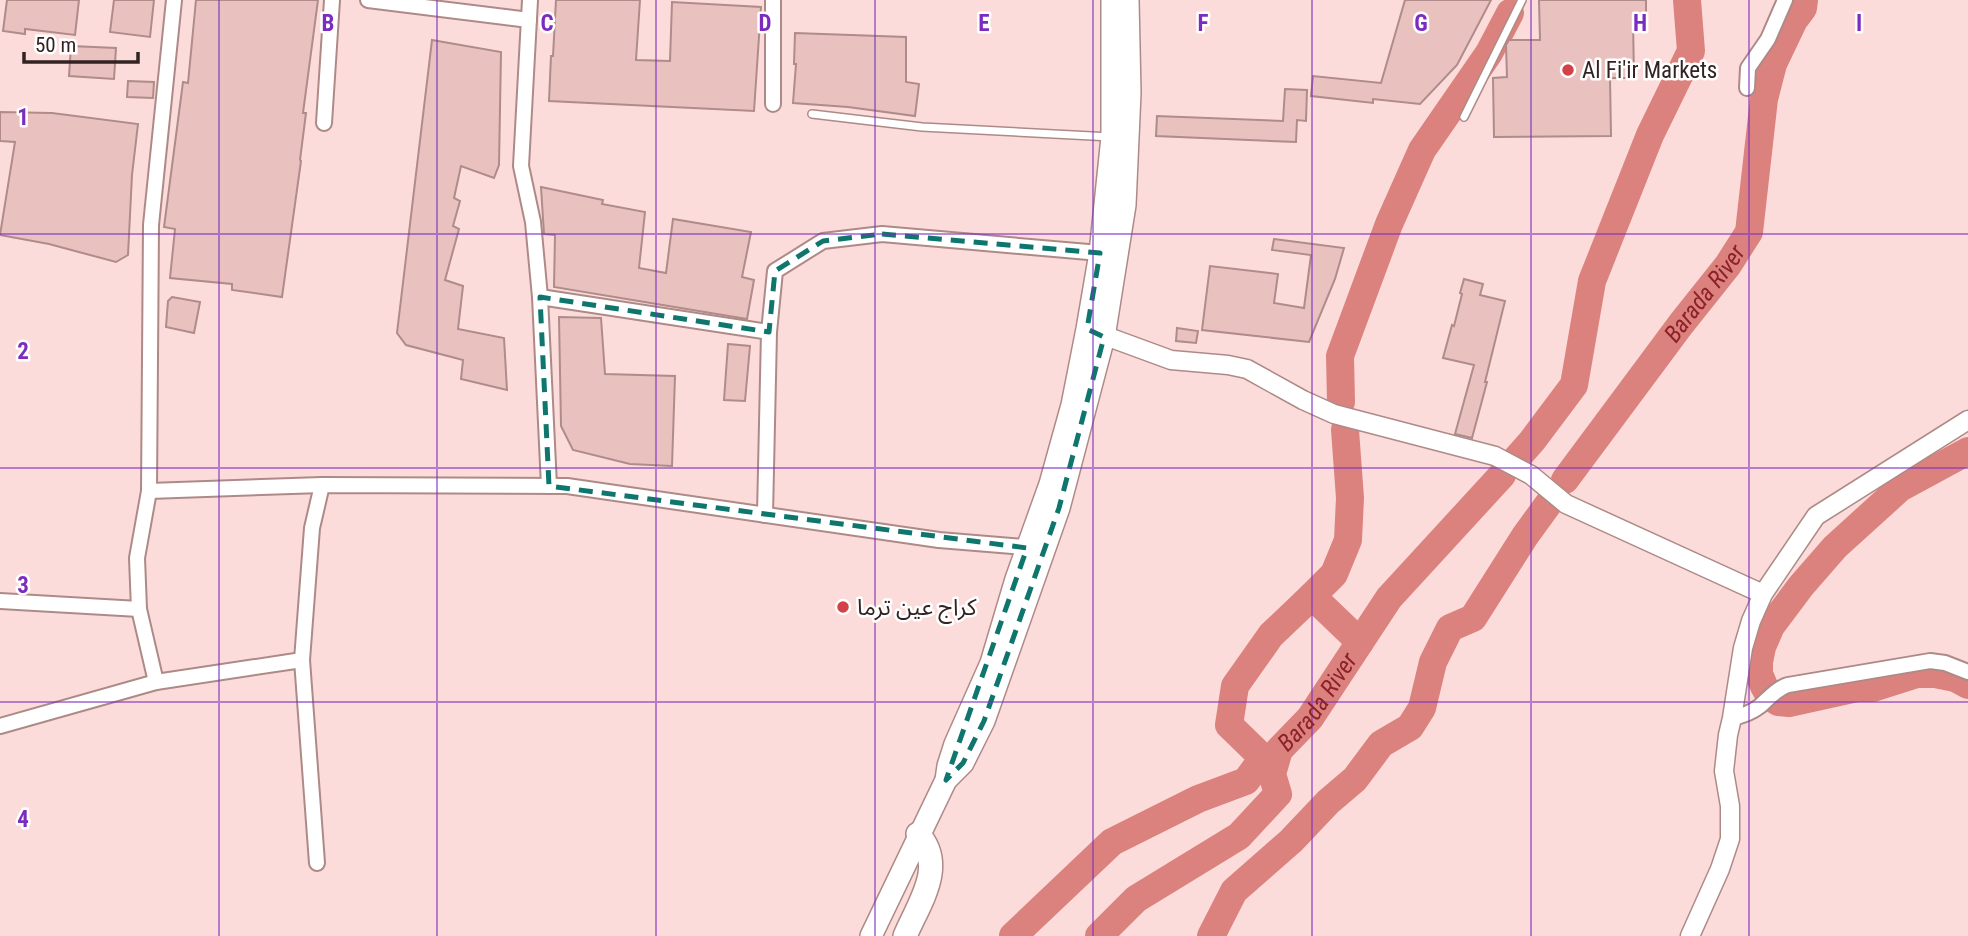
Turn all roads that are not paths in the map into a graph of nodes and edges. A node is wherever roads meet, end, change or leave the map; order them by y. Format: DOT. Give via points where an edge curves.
graph roads {
  1 [pos="174,0"];
  2 [pos="332,0"];
  3 [pos="369,0"];
  4 [pos="530,0"];
  5 [pos="774,0"];
  6 [pos="1112,0"];
  7 [pos="1128,0"];
  8 [pos="1522,0"];
  9 [pos="1785,0"];
  10 [pos="529,20"];
  11 [pos="1747,88"];
  12 [pos="773,104"];
  13 [pos="813,114"];
  14 [pos="1464,117"];
  15 [pos="324,123"];
  16 [pos="1112,137"];
  17 [pos="1100,253"];
  18 [pos="540,297"];
  19 [pos="769,332"];
  20 [pos="1096,333"];
  21 [pos="1968,420"];
  22 [pos="322,485"];
  23 [pos="549,486"];
  24 [pos="149,491"];
  25 [pos="765,515"];
  26 [pos="1036,548"];
  27 [pos="1763,594"];
  28 [pos="0,601"];
  29 [pos="139,610"];
  30 [pos="302,660"];
  31 [pos="1968,672"];
  32 [pos="156,682"];
  33 [pos="1732,718"];
  34 [pos="0,726"];
  35 [pos="918,834"];
  36 [pos="317,863"];
  37 [pos="871,936"];
  38 [pos="905,936"];
  39 [pos="1690,936"];
  1 -- 24 [label="street" via="151,225"];
  2 -- 15 [label="street"];
  3 -- 10 [label="street"];
  4 -- 10 [label="street"];
  5 -- 12 [label="street"];
  6 -- 16 [label="main road"];
  7 -- 20 [label="main road" via="1125,205"];
  8 -- 14 [label="lane"];
  9 -- 11 [label="street" via="1768,40 1748,68"];
  10 -- 18 [label="street" via="521,166 533,222"];
  13 -- 16 [label="lane" via="922,127"];
  16 -- 17 [label="main road"];
  17 -- 19 [label="street" via="882,234 823,241 775,271"];
  17 -- 20 [label="main road"];
  18 -- 19 [label="street"];
  18 -- 23 [label="street"];
  19 -- 25 [label="street"];
  20 -- 26 [label="main road" via="1043,504"];
  20 -- 27 [label="street" via="1171,360 1247,369 1334,414 1496,456 1531,475 1566,504"];
  21 -- 27 [label="street" via="1816,516"];
  22 -- 23 [label="street"];
  22 -- 24 [label="street"];
  22 -- 30 [label="street" via="312,528"];
  23 -- 25 [label="street"];
  24 -- 29 [label="street" via="136,558"];
  25 -- 26 [label="street" via="939,540"];
  26 -- 35 [label="main road" via="955,744 946,780"];
  27 -- 33 [label="street" via="1743,648"];
  28 -- 29 [label="street"];
  29 -- 32 [label="street"];
  30 -- 32 [label="street"];
  30 -- 36 [label="street"];
  31 -- 33 [label="street" via="1930,661 1788,685 1746,715"];
  32 -- 34 [label="street"];
  33 -- 39 [label="street" via="1724,771 1730,839"];
  35 -- 37 [label="main road"];
  35 -- 38 [label="highway" via="929,848 931,873"];
}
